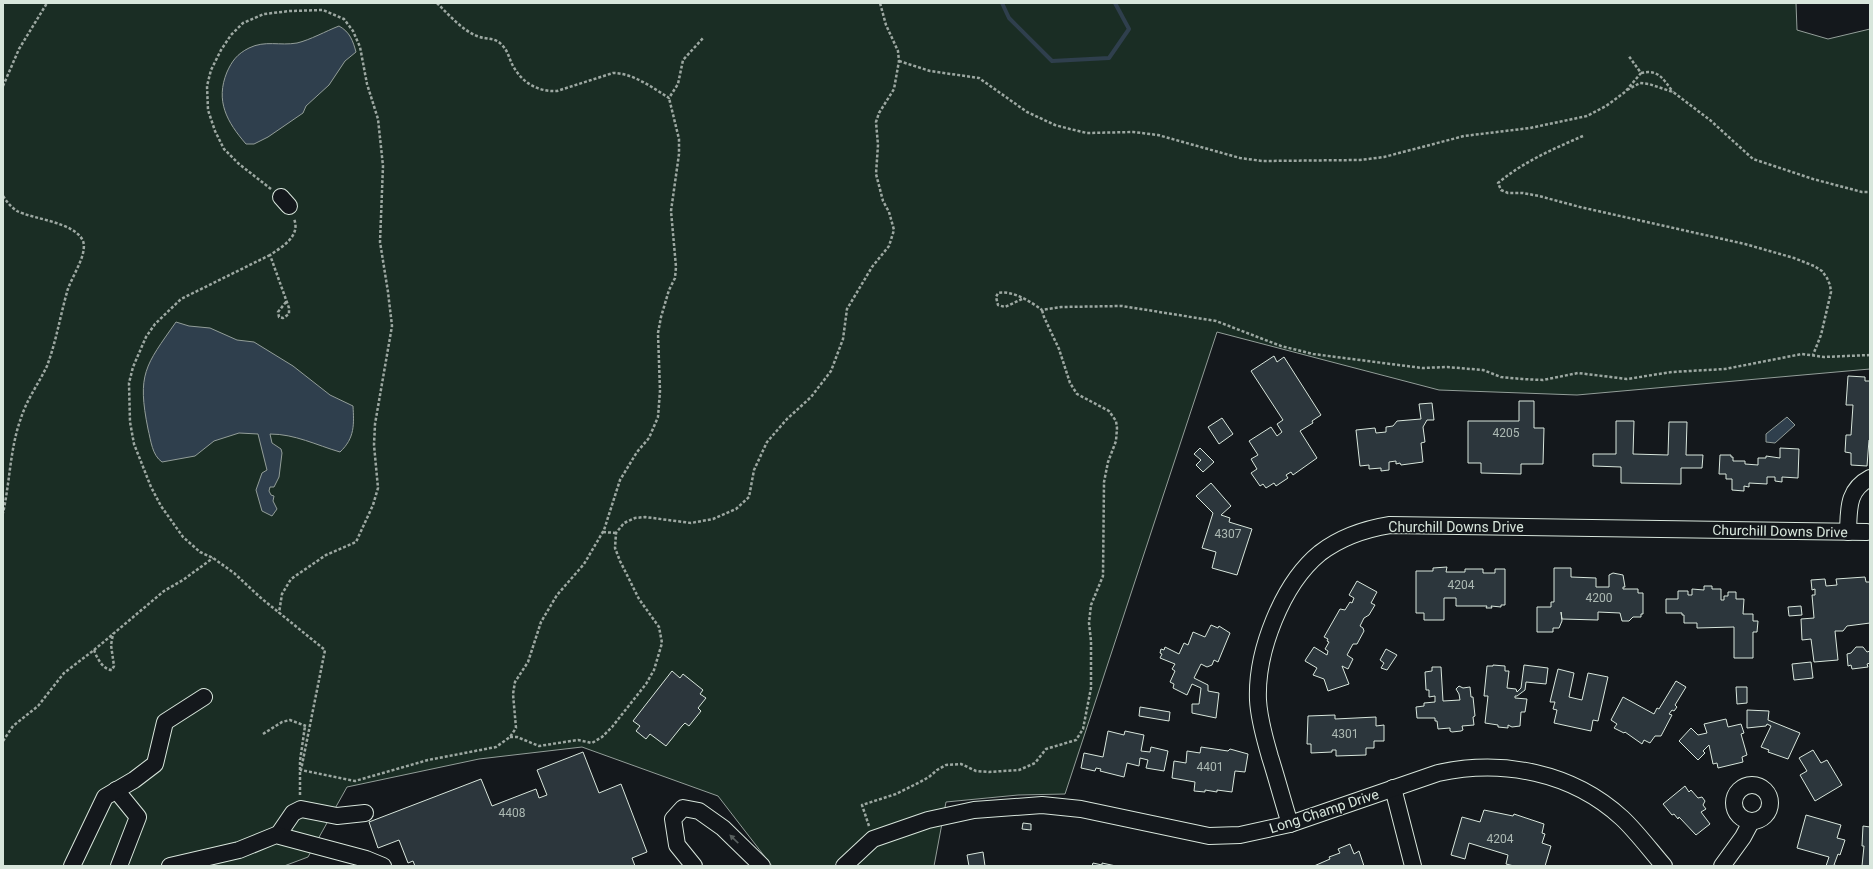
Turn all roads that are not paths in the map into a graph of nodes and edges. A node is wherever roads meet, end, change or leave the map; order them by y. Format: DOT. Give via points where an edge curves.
graph roads {
  1 [pos="1870,478"];
  2 [pos="1848,532"];
  3 [pos="1869,533"];
  4 [pos="204,696"];
  5 [pos="1392,788"];
  6 [pos="116,790"];
  7 [pos="365,813"];
  8 [pos="1751,822"];
  9 [pos="1290,824"];
  10 [pos="278,835"];
  11 [pos="72,866"];
  12 [pos="119,866"];
  13 [pos="170,866"];
  14 [pos="384,866"];
  15 [pos="694,866"];
  16 [pos="762,866"];
  17 [pos="844,866"];
  18 [pos="1413,866"];
  19 [pos="1664,866"];
  20 [pos="1722,866"];
  1 -- 2 [label="street" via="1858,487 1850,498"];
  2 -- 3 [label="street, Churchill Downs Drive"];
  2 -- 9 [label="street, Churchill Downs Drive" via="1390,525 1356,533 1340,541 1310,562 1293,585 1272,626 1259,678 1258,701 1261,720"];
  4 -- 6 [label="street" via="165,722 155,764"];
  5 -- 9 [label="street, Long Champ Drive"];
  5 -- 18 [label="street"];
  5 -- 19 [label="street, Long Champ Drive" via="1458,768 1507,767 1529,771 1571,784 1598,799 1623,819"];
  6 -- 11 [label="street" via="105,797"];
  6 -- 12 [label="street" via="138,817"];
  7 -- 10 [label="street" via="337,816 301,809 293,813"];
  8 -- 20 [label="street"];
  9 -- 17 [label="street, Long Champ Drive" via="1240,835 1210,836 1081,809 1042,805 974,810 928,820 873,839"];
  10 -- 13 [label="street" via="239,850"];
  10 -- 14 [label="street"];
  16 -- 15 [label="street, one-way" via="723,828 699,811 683,808 673,820 677,845"];
}
